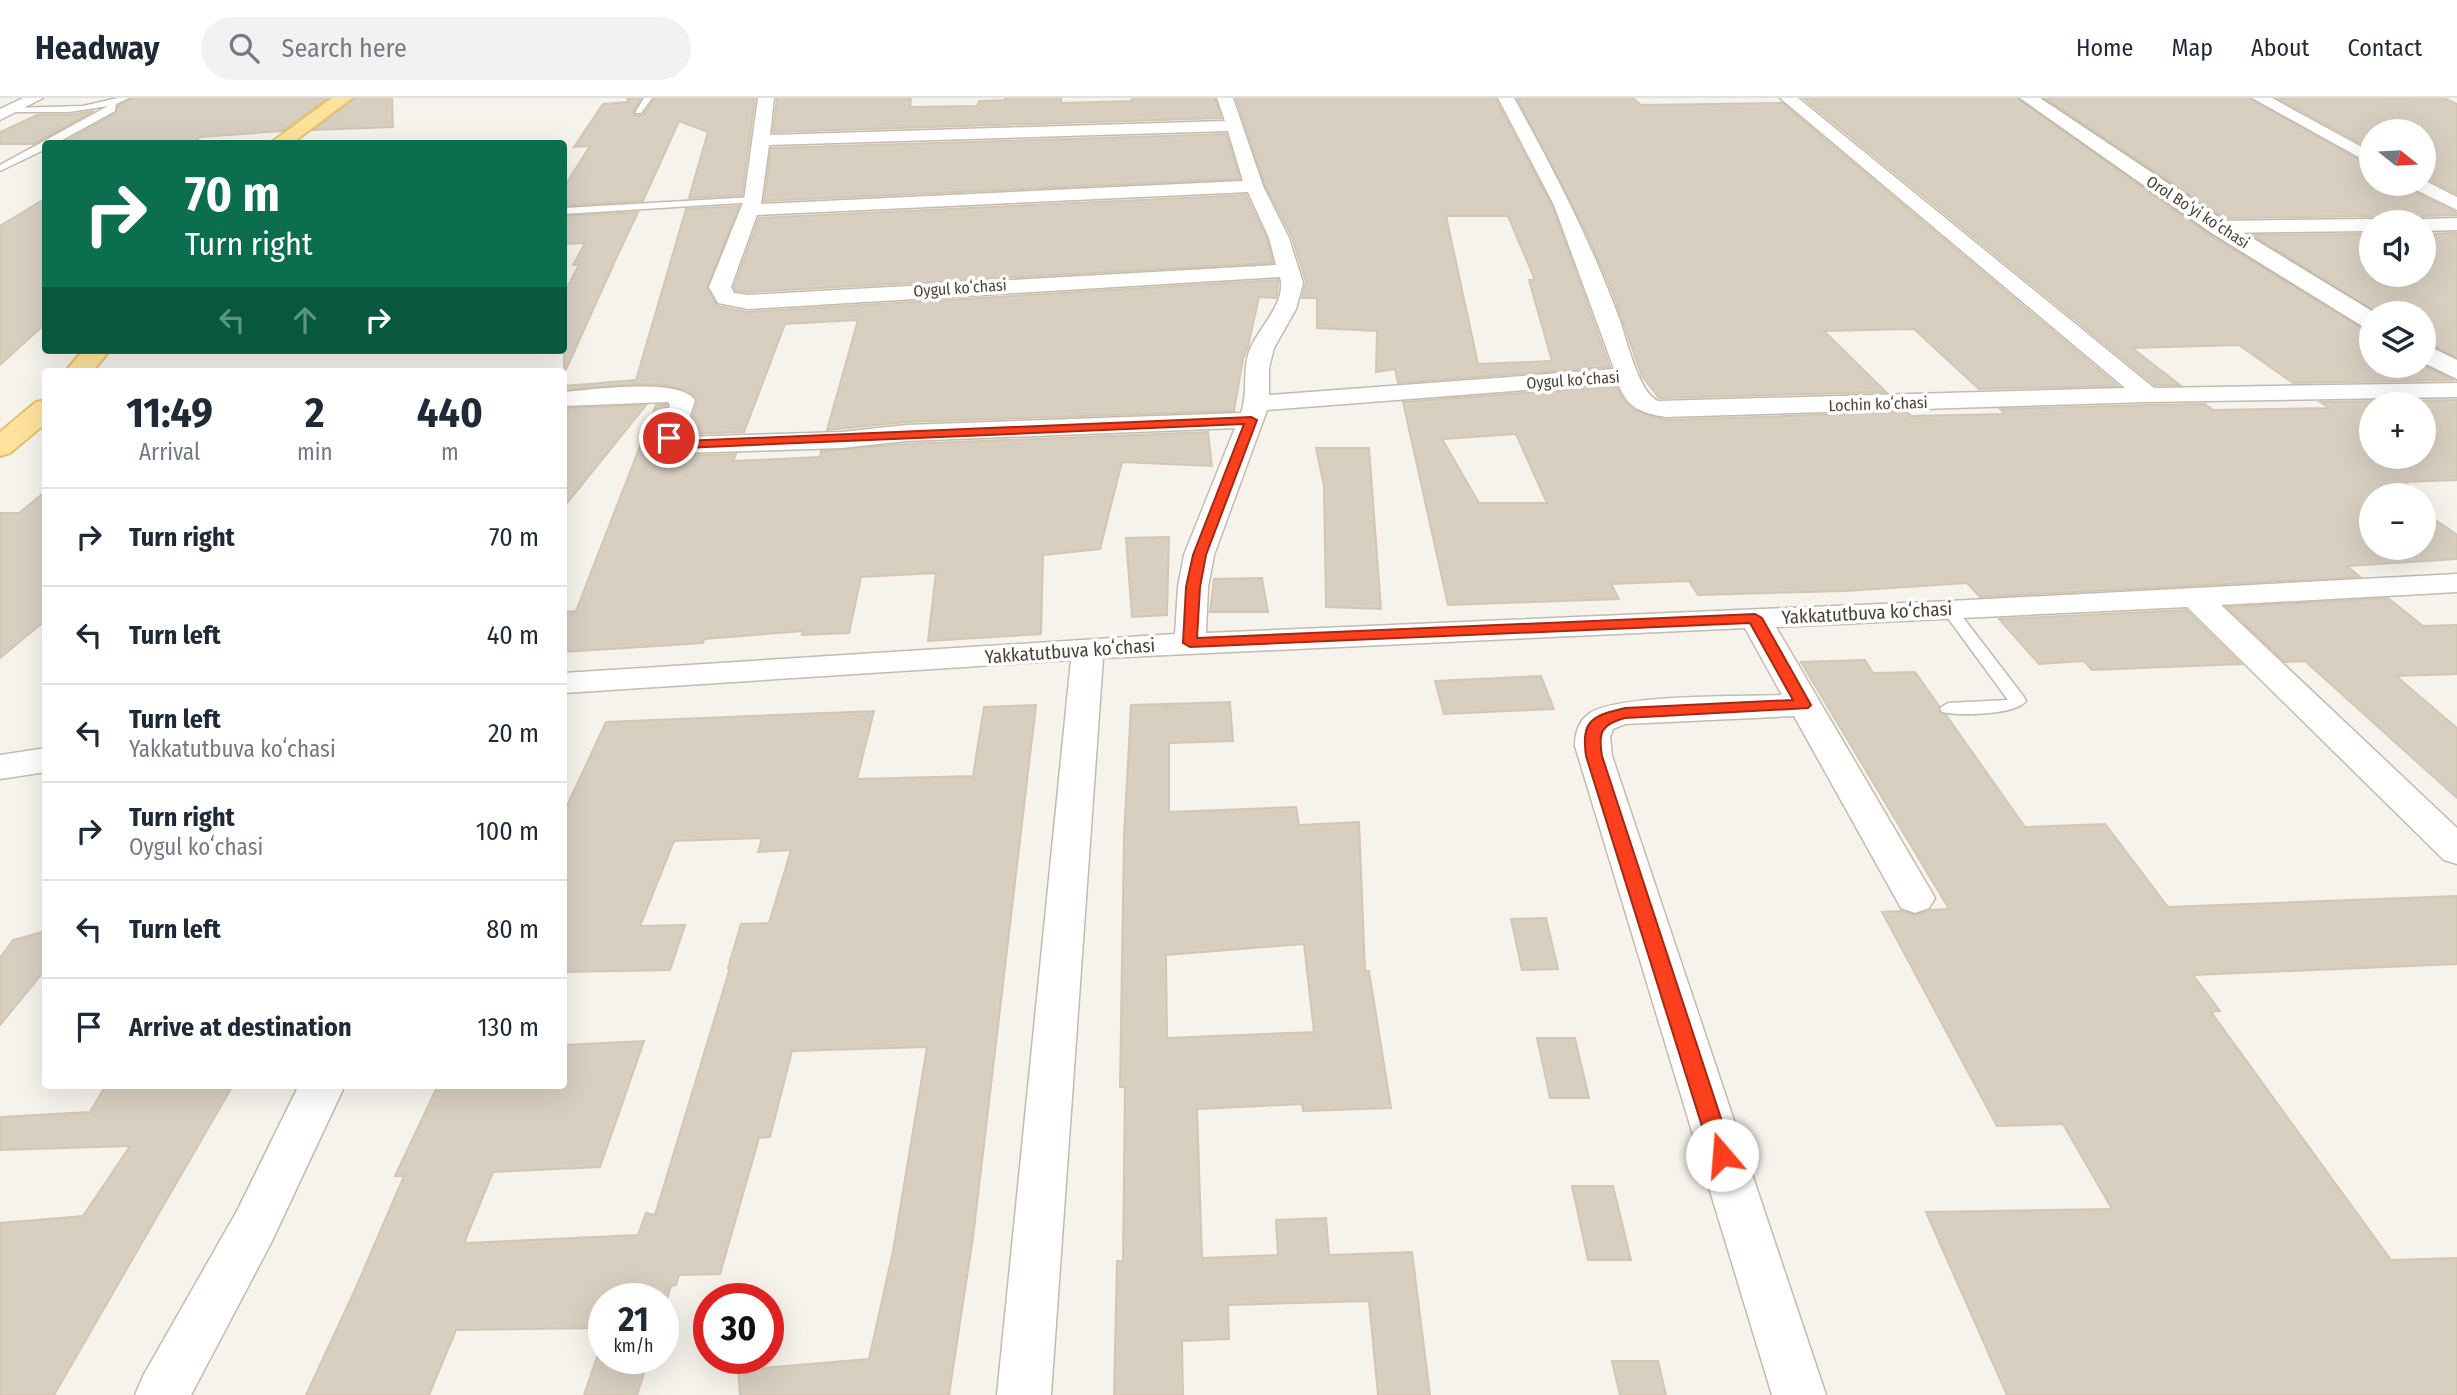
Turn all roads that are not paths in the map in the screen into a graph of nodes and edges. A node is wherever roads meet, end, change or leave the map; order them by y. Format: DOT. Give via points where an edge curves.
graph roads {
  1 [pos="35,98"];
  2 [pos="125,98"];
  3 [pos="343,98"];
  4 [pos="648,98"];
  5 [pos="766,98"];
  6 [pos="1225,98"];
  7 [pos="1506,98"];
  8 [pos="1787,98"];
  9 [pos="2029,98"];
  10 [pos="2260,98"];
  11 [pos="112,104"];
  12 [pos="638,111"];
  13 [pos="5,112"];
  14 [pos="1232,126"];
  15 [pos="54,140"];
  16 [pos="284,140"];
  17 [pos="762,140"];
  18 [pos="42,147"];
  19 [pos="2359,152"];
  20 [pos="0,168"];
  21 [pos="1254,186"];
  22 [pos="2436,193"];
  23 [pos="2457,204"];
  24 [pos="751,205"];
  25 [pos="567,211"];
  26 [pos="2359,225"];
  27 [pos="2436,225"];
  28 [pos="2457,225"];
  29 [pos="2218,227"];
  30 [pos="1290,270"];
  31 [pos="2359,314"];
  32 [pos="94,354"];
  33 [pos="2436,359"];
  34 [pos="82,368"];
  35 [pos="2457,371"];
  36 [pos="1628,376"];
  37 [pos="2457,390"];
  38 [pos="2148,395"];
  39 [pos="567,399"];
  40 [pos="42,411"];
  41 [pos="1254,411"];
  42 [pos="0,447"];
  43 [pos="2457,583"];
  44 [pos="2195,597"];
  45 [pos="1950,610"];
  46 [pos="1755,618"];
  47 [pos="1190,643"];
  48 [pos="1088,650"];
  49 [pos="567,683"];
  50 [pos="1803,705"];
  51 [pos="1948,708"];
  52 [pos="42,761"];
  53 [pos="0,767"];
  54 [pos="2457,850"];
  55 [pos="1915,898"];
  56 [pos="320,1089"];
  57 [pos="162,1395"];
  58 [pos="1024,1395"];
  59 [pos="1799,1395"];
  1 -- 13 [label="street"];
  2 -- 11 [label="lane"];
  3 -- 16 [label="main road"];
  4 -- 12 [label="lane"];
  5 -- 17 [label="street, Oygul koʻchasi"];
  6 -- 14 [label="street"];
  7 -- 36 [label="street, Oygul koʻchasi" via="1563,205"];
  8 -- 38 [label="street"];
  9 -- 29 [label="street, Orol Boʻyi koʻchasi"];
  10 -- 19 [label="street"];
  11 -- 13 [label="lane"];
  11 -- 15 [label="lane" via="111,109"];
  14 -- 17 [label="street"];
  14 -- 21 [label="street"];
  17 -- 24 [label="street, Oygul koʻchasi"];
  18 -- 20 [label="lane"];
  21 -- 24 [label="street"];
  21 -- 30 [label="street"];
  22 -- 23 [label="street"];
  24 -- 25 [label="lane"];
  24 -- 30 [label="street, Oygul koʻchasi" via="720,287 726,298 735,301"];
  26 -- 29 [label="street"];
  27 -- 28 [label="street"];
  29 -- 31 [label="street, Orol Boʻyi koʻchasi"];
  30 -- 41 [label="street" via="1288,302 1260,358"];
  32 -- 34 [label="main road"];
  33 -- 35 [label="street"];
  36 -- 38 [label="street, Lochin koʻchasi" via="1636,399 1665,410"];
  36 -- 41 [label="street, Oygul koʻchasi"];
  37 -- 38 [label="street, Lochin koʻchasi"];
  39 -- 41 [label="street, Oygul koʻchasi" via="680,397 682,405 669,438 683,445"];
  40 -- 42 [label="main road"];
  41 -- 47 [label="street" via="1199,555"];
  43 -- 44 [label="street, Yakkatutbuva koʻchasi"];
  44 -- 45 [label="street, Yakkatutbuva koʻchasi"];
  44 -- 54 [label="street"];
  45 -- 46 [label="street, Yakkatutbuva koʻchasi"];
  45 -- 51 [label="lane" via="2018,701 2010,706"];
  46 -- 47 [label="street, Yakkatutbuva koʻchasi"];
  46 -- 50 [label="street"];
  47 -- 48 [label="street, Yakkatutbuva koʻchasi"];
  48 -- 49 [label="street, Yakkatutbuva koʻchasi"];
  48 -- 58 [label="street"];
  50 -- 55 [label="street"];
  50 -- 59 [label="street" via="1625,713 1605,718 1595,726 1591,738"];
  52 -- 53 [label="street"];
  56 -- 57 [label="street" via="254,1227"];
}
